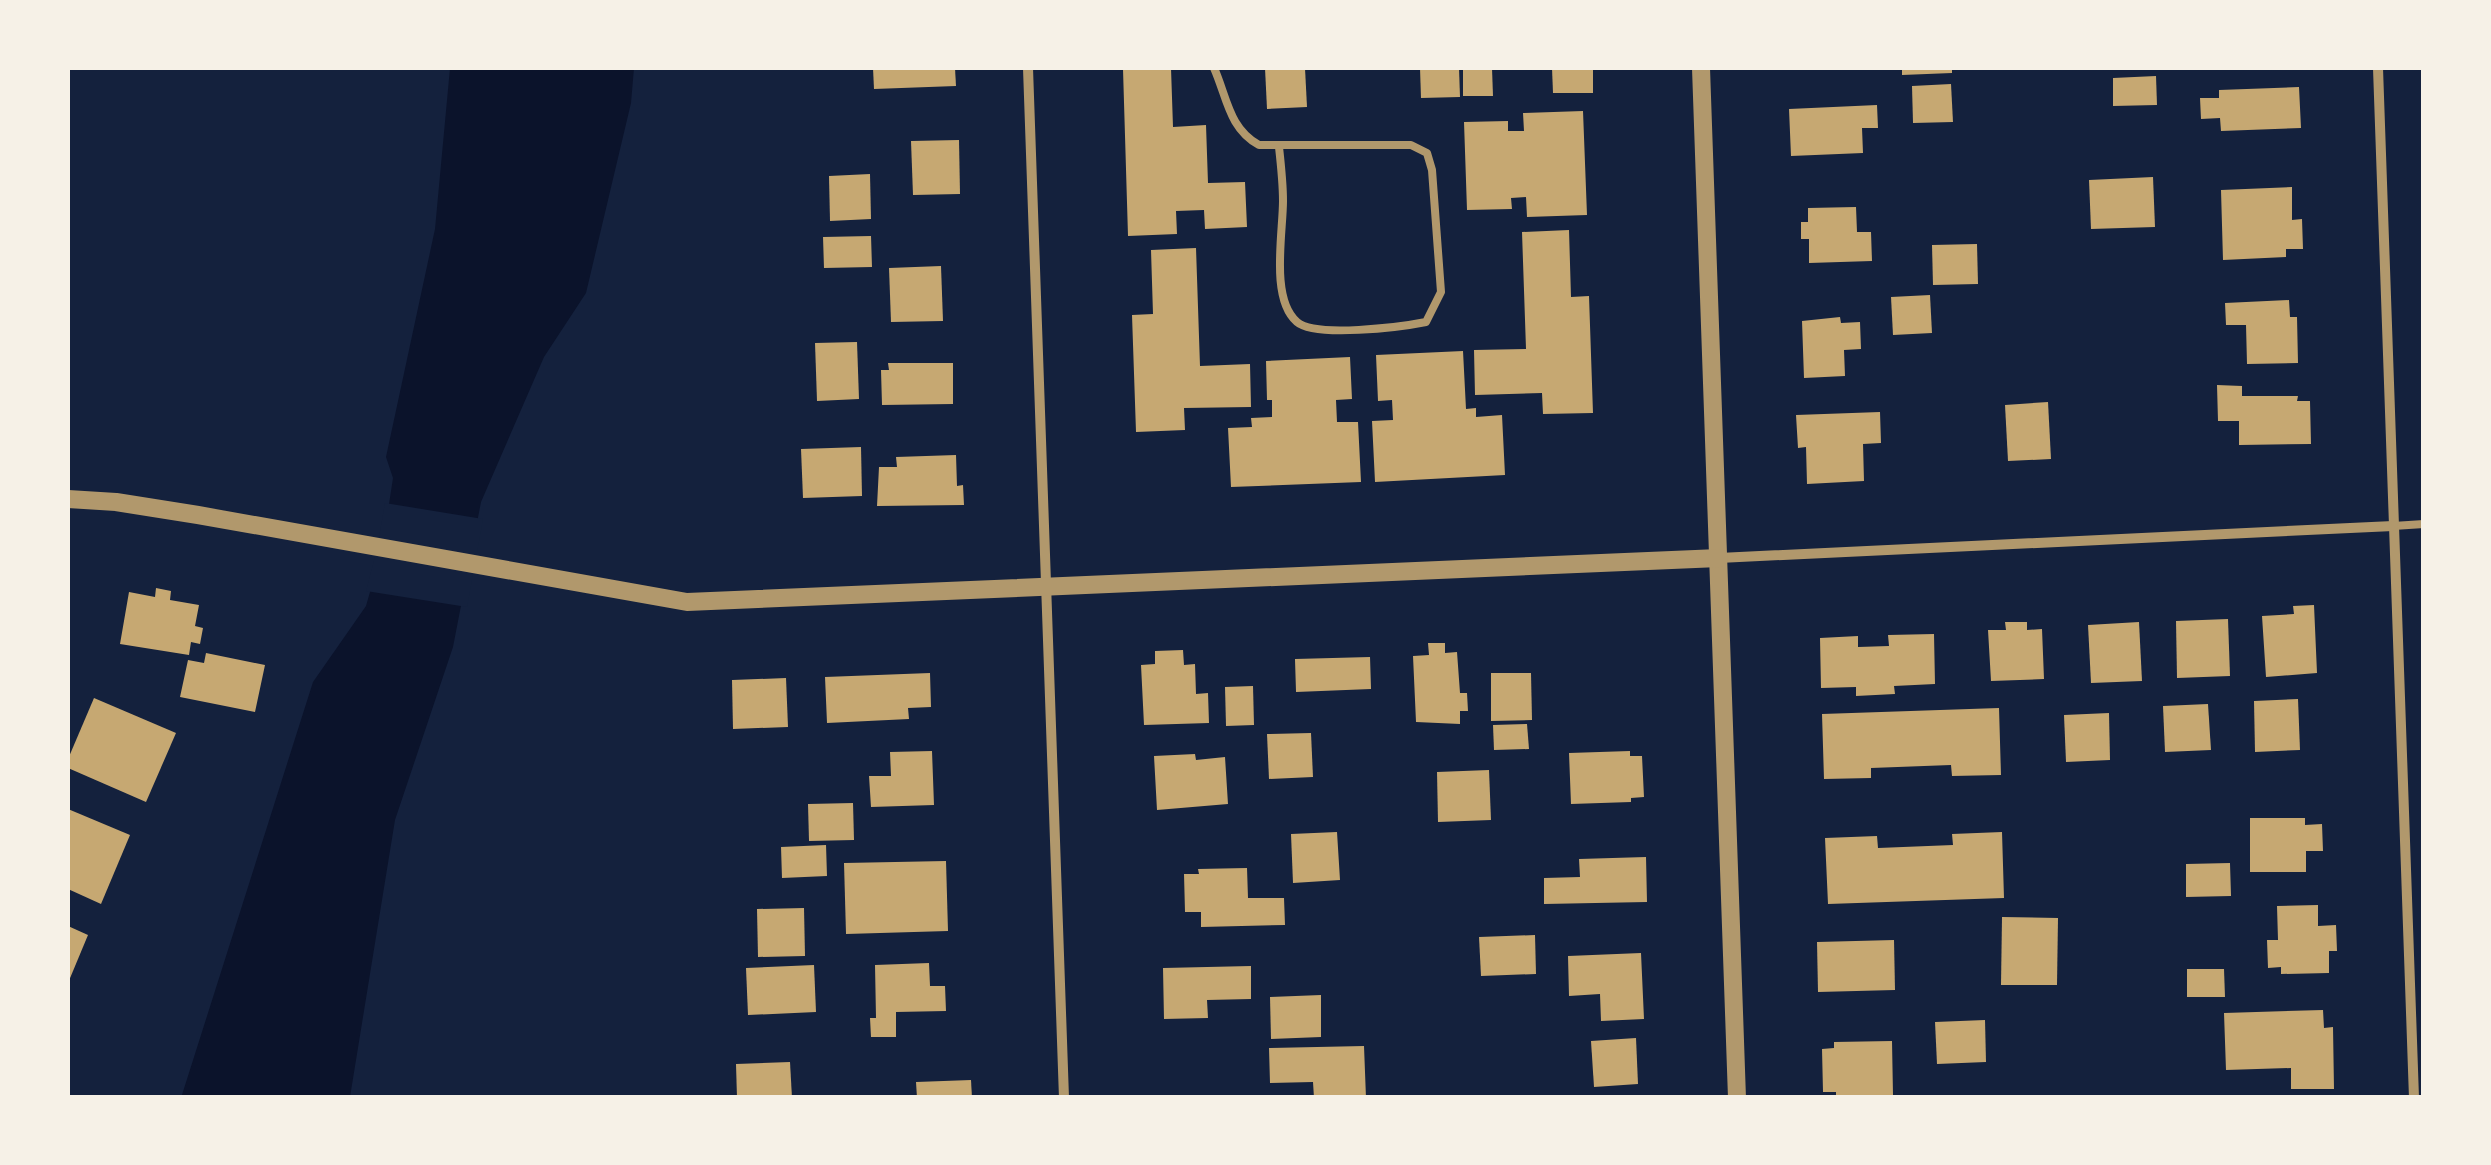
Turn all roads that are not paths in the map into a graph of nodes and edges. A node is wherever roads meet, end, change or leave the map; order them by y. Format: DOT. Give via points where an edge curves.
graph roads {
  1 [pos="1028,68"];
  2 [pos="1214,68"];
  3 [pos="1701,68"];
  4 [pos="2378,68"];
  5 [pos="1279,147"];
  6 [pos="68,500"];
  7 [pos="2424,524"];
  8 [pos="2393,526"];
  9 [pos="1718,558"];
  10 [pos="1046,589"];
  11 [pos="1064,1098"];
  12 [pos="1737,1098"];
  13 [pos="2414,1098"];
  1 -- 10 [label="street"];
  2 -- 5 [label="lane" via="1244,137"];
  3 -- 9 [label="street"];
  4 -- 8 [label="street"];
  5 -- 5 [label="lane" via="1280,265 1286,306 1298,323 1318,330 1426,322 1441,292 1427,153 1411,146"];
  6 -- 10 [label="street" via="133,504 687,602"];
  7 -- 8 [label="lane"];
  8 -- 9 [label="street"];
  8 -- 13 [label="street"];
  9 -- 10 [label="street"];
  9 -- 12 [label="street"];
  10 -- 11 [label="street"];
}
